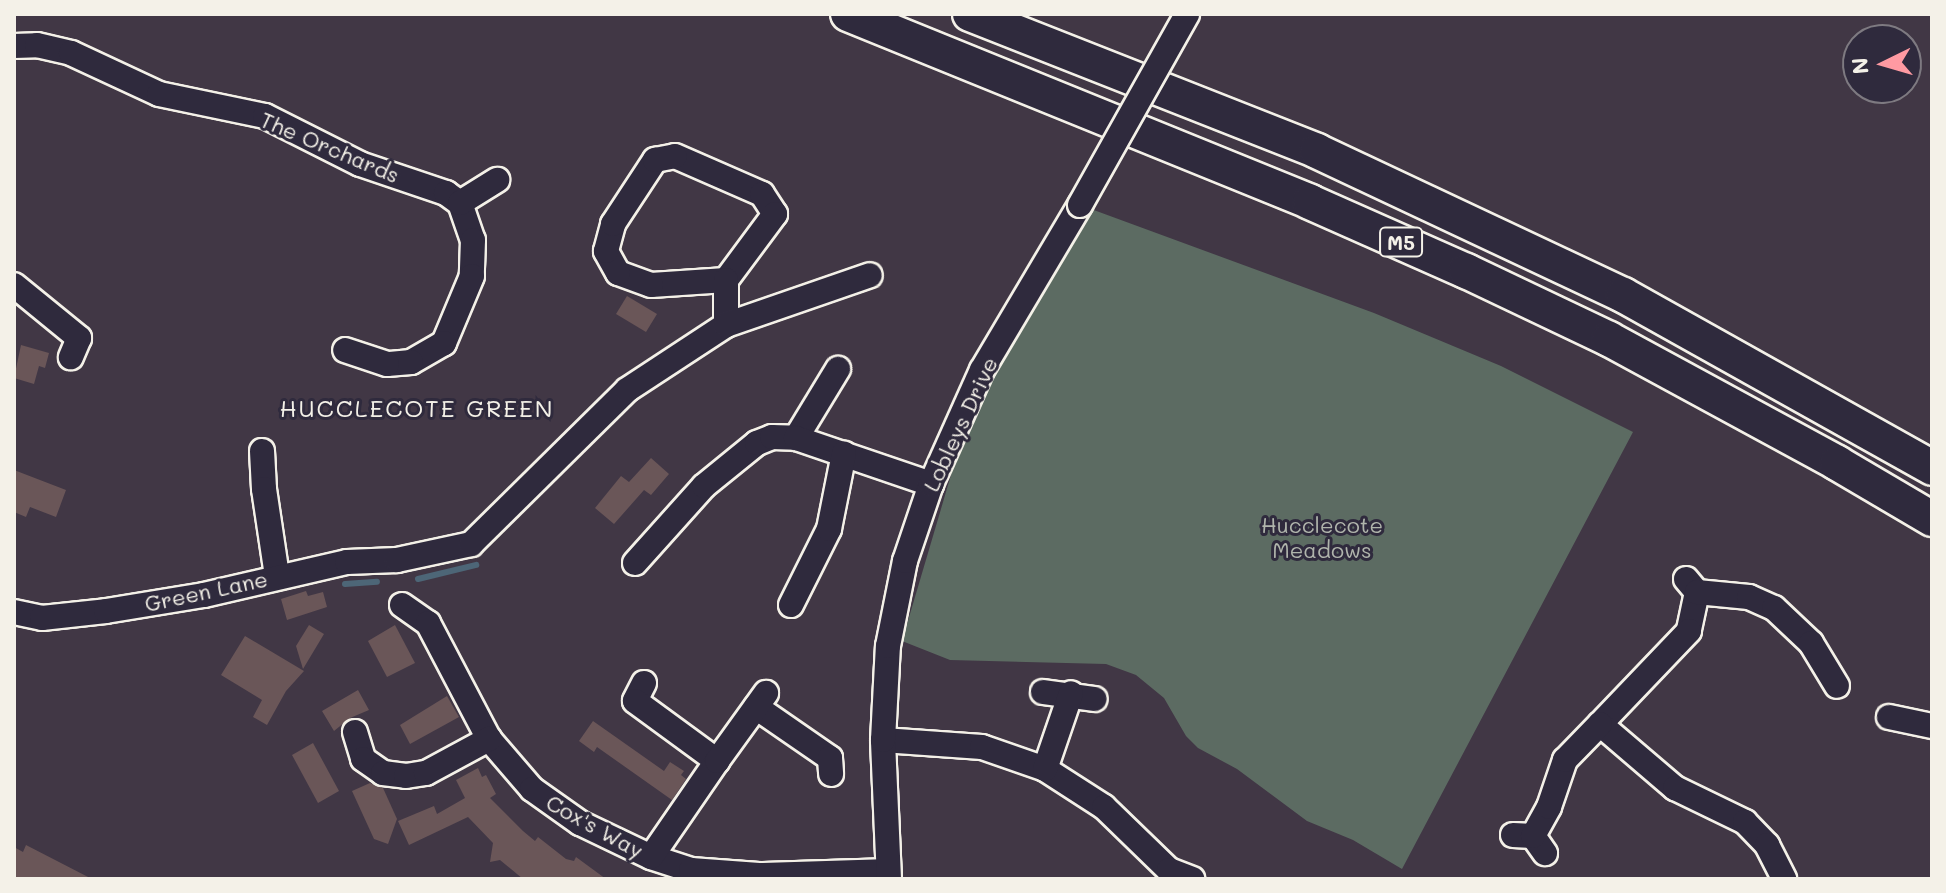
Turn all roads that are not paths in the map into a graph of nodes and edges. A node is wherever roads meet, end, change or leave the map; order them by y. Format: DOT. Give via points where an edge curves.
graph roads {
  1 [pos="848,14"];
  2 [pos="970,14"];
  3 [pos="1187,14"];
  4 [pos="14,46"];
  5 [pos="497,180"];
  6 [pos="460,203"];
  7 [pos="870,275"];
  8 [pos="726,280"];
  9 [pos="14,285"];
  10 [pos="726,325"];
  11 [pos="83,343"];
  12 [pos="345,350"];
  13 [pos="838,369"];
  14 [pos="796,438"];
  15 [pos="262,451"];
  16 [pos="844,453"];
  17 [pos="1932,468"];
  18 [pos="931,484"];
  19 [pos="1932,519"];
  20 [pos="635,563"];
  21 [pos="277,576"];
  22 [pos="402,605"];
  23 [pos="791,605"];
  24 [pos="14,612"];
  25 [pos="1837,686"];
  26 [pos="1043,692"];
  27 [pos="635,698"];
  28 [pos="1889,717"];
  29 [pos="1600,724"];
  30 [pos="1932,726"];
  31 [pos="355,732"];
  32 [pos="489,739"];
  33 [pos="883,740"];
  34 [pos="717,761"];
  35 [pos="1045,769"];
  36 [pos="831,774"];
  37 [pos="1531,841"];
  38 [pos="651,857"];
  39 [pos="887,875"];
  40 [pos="1166,875"];
  41 [pos="759,877"];
  42 [pos="1192,879"];
  43 [pos="1784,879"];
  1 -- 19 [label="highway, M5" via="1466,271 1609,339"];
  2 -- 17 [label="highway, M5" via="1317,151 1610,288"];
  3 -- 18 [label="street, Lobleys Drive, bridge" via="982,370"];
  4 -- 6 [label="street, The Orchards" via="71,53 159,94 265,116 360,164 446,193"];
  5 -- 6 [label="street"];
  6 -- 12 [label="street" via="473,240 472,276 444,343 411,362 387,364"];
  7 -- 10 [label="street, Green Lane"];
  8 -- 8 [label="street" via="775,214 762,194 675,156 655,160 613,224 606,251 618,273 651,285"];
  8 -- 10 [label="street"];
  9 -- 11 [label="street"];
  10 -- 21 [label="street, Green Lane" via="627,390 471,544"];
  13 -- 14 [label="street"];
  14 -- 16 [label="street"];
  14 -- 20 [label="street" via="772,437 757,443 704,486"];
  15 -- 21 [label="street"];
  16 -- 18 [label="street"];
  16 -- 23 [label="street" via="829,529"];
  18 -- 33 [label="street, Lobleys Drive" via="905,561 888,646"];
  21 -- 24 [label="street, Green Lane" via="106,611 42,618"];
  22 -- 32 [label="street, Cox's Way" via="432,620"];
  25 -- 29 [label="street" via="1811,643 1764,602 1692,586 1689,631"];
  26 -- 35 [label="street" via="1083,696"];
  27 -- 34 [label="street"];
  28 -- 30 [label="street"];
  29 -- 37 [label="street" via="1565,760"];
  29 -- 43 [label="street" via="1675,788 1745,822 1767,845"];
  31 -- 32 [label="street" via="353,765 406,776 426,773"];
  32 -- 38 [label="street, Cox's Way" via="532,789 555,806"];
  33 -- 35 [label="street" via="982,747"];
  33 -- 39 [label="street, Lobleys Drive"];
  34 -- 36 [label="street" via="761,700 830,758"];
  34 -- 38 [label="street"];
  35 -- 40 [label="street" via="1104,807"];
  38 -- 41 [label="street, Cox's Way" via="691,870"];
  39 -- 41 [label="street, Cox's Way"];
  40 -- 42 [label="street"];
}
